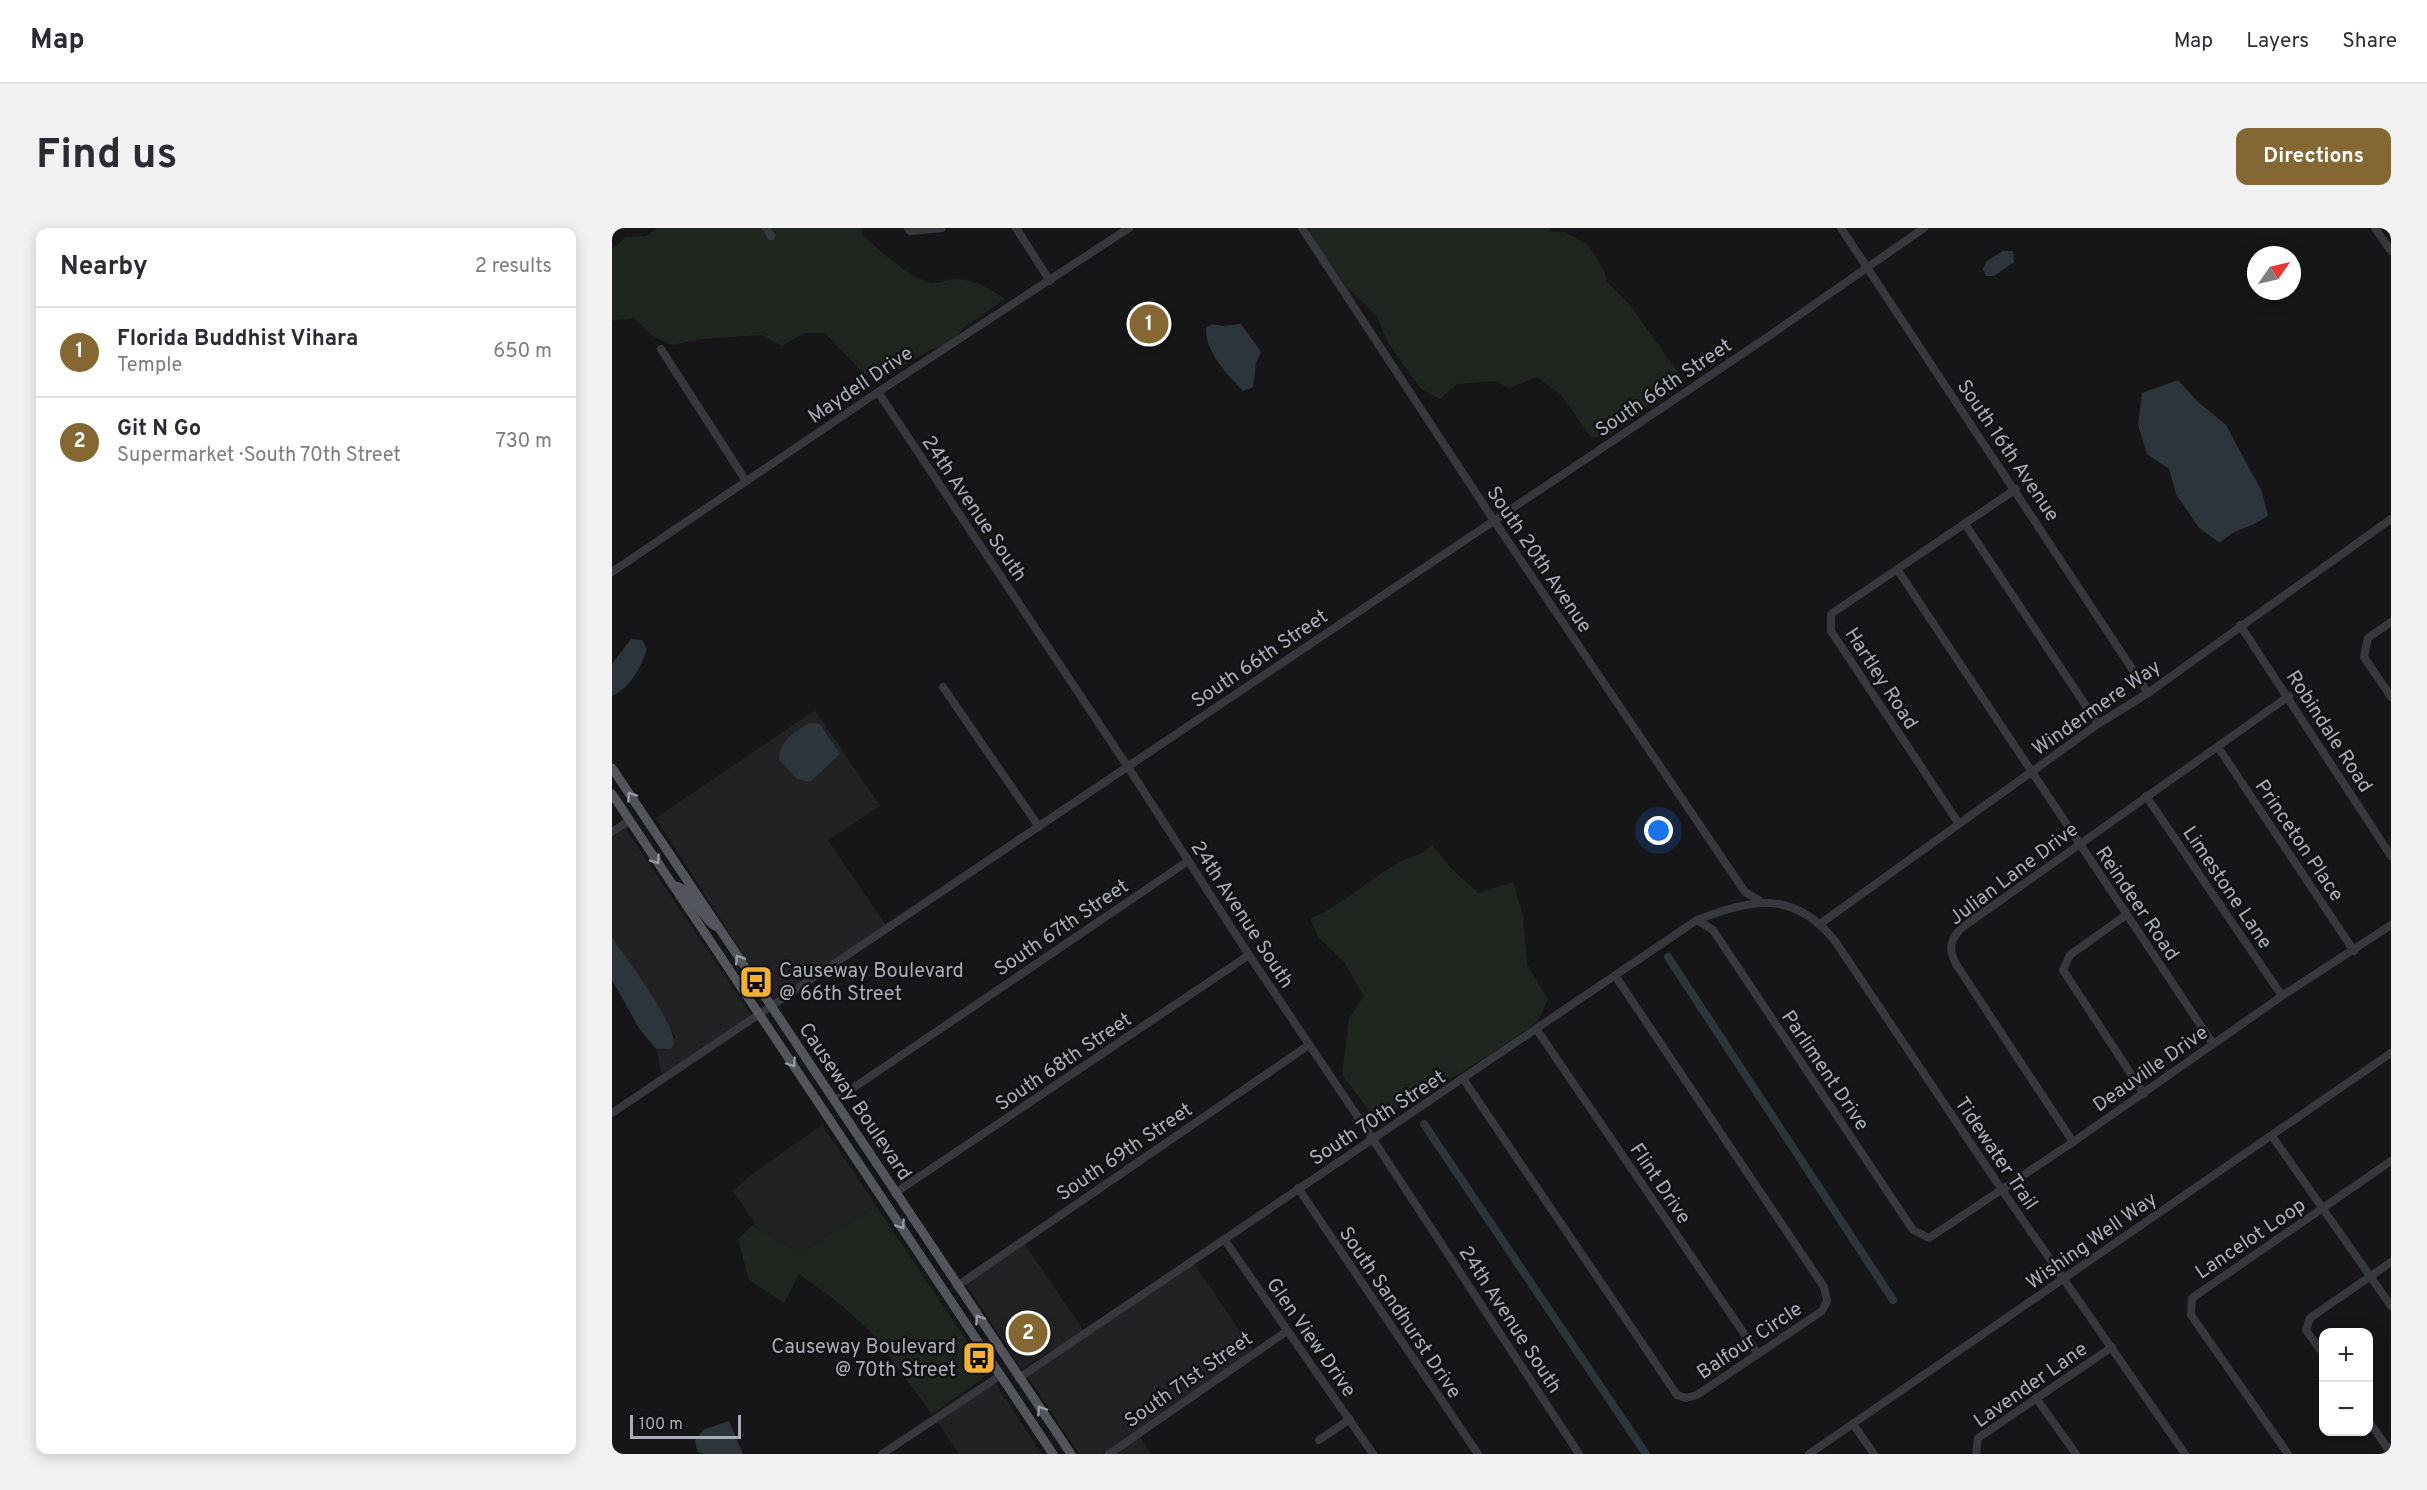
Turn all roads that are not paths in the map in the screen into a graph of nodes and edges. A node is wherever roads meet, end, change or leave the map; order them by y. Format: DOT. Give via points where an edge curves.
graph roads {
  1 [pos="766,228"];
  2 [pos="908,228"];
  3 [pos="942,228"];
  4 [pos="1016,228"];
  5 [pos="1129,228"];
  6 [pos="1302,228"];
  7 [pos="1841,228"];
  8 [pos="1924,228"];
  9 [pos="2375,228"];
  10 [pos="771,236"];
  11 [pos="2391,251"];
  12 [pos="1866,266"];
  13 [pos="1050,281"];
  14 [pos="661,349"];
  15 [pos="878,392"];
  16 [pos="746,481"];
  17 [pos="2016,489"];
  18 [pos="1493,519"];
  19 [pos="2391,519"];
  20 [pos="1965,524"];
  21 [pos="1897,570"];
  22 [pos="612,572"];
  23 [pos="2391,622"];
  24 [pos="2240,625"];
  25 [pos="944,687"];
  26 [pos="2148,693"];
  27 [pos="2289,696"];
  28 [pos="2391,698"];
  29 [pos="2098,724"];
  30 [pos="2218,747"];
  31 [pos="1128,766"];
  32 [pos="612,768"];
  33 [pos="2031,772"];
  34 [pos="612,794"];
  35 [pos="2146,796"];
  36 [pos="630,820"];
  37 [pos="1959,824"];
  38 [pos="1039,827"];
  39 [pos="612,832"];
  40 [pos="2079,844"];
  41 [pos="2391,856"];
  42 [pos="1188,861"];
  43 [pos="674,886"];
  44 [pos="1760,901"];
  45 [pos="2126,915"];
  46 [pos="1697,920"];
  47 [pos="1820,924"];
  48 [pos="2391,926"];
  49 [pos="719,929"];
  50 [pos="2354,951"];
  51 [pos="1249,956"];
  52 [pos="1616,977"];
  53 [pos="2282,996"];
  54 [pos="771,1007"];
  55 [pos="760,1014"];
  56 [pos="1537,1030"];
  57 [pos="2214,1044"];
  58 [pos="1310,1045"];
  59 [pos="2391,1053"];
  60 [pos="1464,1080"];
  61 [pos="2144,1094"];
  62 [pos="834,1101"];
  63 [pos="612,1113"];
  64 [pos="2272,1136"];
  65 [pos="1372,1138"];
  66 [pos="2073,1142"];
  67 [pos="2391,1161"];
  68 [pos="1298,1188"];
  69 [pos="2002,1190"];
  70 [pos="895,1193"];
  71 [pos="2324,1208"];
  72 [pos="1929,1238"];
  73 [pos="1224,1239"];
  74 [pos="2391,1262"];
  75 [pos="2370,1276"];
  76 [pos="2063,1279"];
  77 [pos="957,1286"];
  78 [pos="2391,1306"];
  79 [pos="1287,1331"];
  80 [pos="2112,1347"];
  81 [pos="2319,1348"];
  82 [pos="1758,1354"];
  83 [pos="1012,1367"];
  84 [pos="1000,1375"];
  85 [pos="1019,1378"];
  86 [pos="1008,1386"];
  87 [pos="2036,1398"];
  88 [pos="1350,1419"];
  89 [pos="1853,1424"];
  90 [pos="2373,1427"];
  91 [pos="1319,1440"];
  92 [pos="2391,1453"];
  93 [pos="882,1454"];
  94 [pos="1053,1454"];
  95 [pos="1071,1454"];
  96 [pos="1109,1454"];
  97 [pos="1373,1454"];
  98 [pos="1478,1454"];
  99 [pos="1579,1454"];
  100 [pos="1809,1454"];
  101 [pos="1874,1454"];
  102 [pos="1976,1454"];
  103 [pos="2076,1454"];
  104 [pos="2185,1454"];
  105 [pos="2288,1454"];
  1 -- 10 [label="street"];
  2 -- 3 [label="street"];
  4 -- 13 [label="street"];
  5 -- 13 [label="street, Maydell Drive"];
  6 -- 18 [label="street, South 20th Avenue"];
  7 -- 12 [label="street, South 16th Avenue"];
  8 -- 12 [label="street, South 66th Street"];
  9 -- 11 [label="street"];
  12 -- 17 [label="street, South 16th Avenue"];
  12 -- 18 [label="street, South 66th Street" via="1769,336"];
  13 -- 15 [label="street, Maydell Drive"];
  14 -- 16 [label="street"];
  15 -- 16 [label="street, Maydell Drive"];
  15 -- 31 [label="street, 24th Avenue South"];
  16 -- 22 [label="street, Maydell Drive"];
  17 -- 20 [label="street, Hartley Road"];
  17 -- 26 [label="street, South 16th Avenue"];
  18 -- 31 [label="street, South 66th Street"];
  18 -- 44 [label="street, South 20th Avenue" via="1745,892"];
  19 -- 24 [label="street, Windermere Way"];
  20 -- 21 [label="street, Hartley Road"];
  20 -- 29 [label="street"];
  21 -- 33 [label="street, Reindeer Road"];
  21 -- 37 [label="street, Hartley Road" via="1831,615 1831,631"];
  23 -- 28 [label="street" via="2368,638 2364,657"];
  24 -- 26 [label="street, Windermere Way"];
  24 -- 27 [label="street, Robindale Road"];
  25 -- 38 [label="street"];
  26 -- 29 [label="street, Windermere Way"];
  27 -- 30 [label="street, Julian Lane Drive"];
  27 -- 41 [label="street, Robindale Road"];
  29 -- 33 [label="street, Windermere Way"];
  30 -- 35 [label="street, Julian Lane Drive"];
  30 -- 50 [label="street, Princeton Place"];
  31 -- 38 [label="street, South 66th Street"];
  31 -- 42 [label="street, 24th Avenue South"];
  49 -- 32 [label="main road, Causeway Boulevard, one-way"];
  33 -- 37 [label="street, Windermere Way"];
  33 -- 40 [label="street, Reindeer Road"];
  34 -- 36 [label="main road, Causeway Boulevard"];
  35 -- 40 [label="street, Julian Lane Drive"];
  35 -- 53 [label="street, Limestone Lane"];
  36 -- 39 [label="street"];
  36 -- 43 [label="main road, Causeway Boulevard, one-way"];
  37 -- 47 [label="street, Windermere Way"];
  38 -- 54 [label="street, South 66th Street"];
  40 -- 45 [label="street, Reindeer Road"];
  40 -- 66 [label="street, Julian Lane Drive" via="1963,927 1951,946 1956,964"];
  42 -- 51 [label="street, 24th Avenue South"];
  42 -- 62 [label="street, South 67th Street"];
  43 -- 49 [label="main road" via="681,886 704,917"];
  43 -- 55 [label="main road, Causeway Boulevard"];
  44 -- 46 [label="street, South 70th Street" via="1733,906"];
  44 -- 47 [label="street, Tidewater Trail" via="1782,904"];
  45 -- 57 [label="street, Reindeer Road"];
  45 -- 61 [label="street" via="2070,955 2063,970"];
  46 -- 52 [label="street, South 70th Street"];
  46 -- 72 [label="street, Parliment Drive" via="1713,930 1913,1230"];
  47 -- 69 [label="street, Tidewater Trail"];
  48 -- 50 [label="street, Deauville Drive"];
  54 -- 49 [label="main road, Causeway Boulevard, one-way"];
  50 -- 53 [label="street, Deauville Drive"];
  51 -- 58 [label="street, 24th Avenue South"];
  51 -- 70 [label="street, South 68th Street"];
  52 -- 56 [label="street, South 70th Street"];
  52 -- 82 [label="street, Balfour Circle" via="1827,1295 1822,1311"];
  53 -- 57 [label="street, Deauville Drive"];
  54 -- 55 [label="street, South 66th Street"];
  54 -- 62 [label="main road, Causeway Boulevard"];
  55 -- 63 [label="street, South 66th Street"];
  55 -- 84 [label="main road, Causeway Boulevard, one-way"];
  56 -- 60 [label="street, South 70th Street"];
  56 -- 82 [label="street, Flint Drive"];
  57 -- 61 [label="street, Deauville Drive"];
  58 -- 65 [label="street, 24th Avenue South"];
  58 -- 77 [label="street, South 69th Street"];
  59 -- 64 [label="street, Wishing Well Way"];
  60 -- 65 [label="street, South 70th Street"];
  60 -- 82 [label="street, Balfour Circle" via="1677,1395 1697,1395"];
  61 -- 66 [label="street, Deauville Drive"];
  62 -- 70 [label="main road, Causeway Boulevard"];
  64 -- 71 [label="street"];
  64 -- 76 [label="street, Wishing Well Way"];
  65 -- 68 [label="street, South 70th Street"];
  65 -- 99 [label="street, 24th Avenue South"];
  66 -- 69 [label="street, Deauville Drive"];
  67 -- 71 [label="street, Lancelot Loop"];
  68 -- 73 [label="street, South 70th Street"];
  68 -- 98 [label="street, South Sandhurst Drive"];
  69 -- 72 [label="street, Deauville Drive"];
  69 -- 76 [label="street, Tidewater Trail"];
  70 -- 77 [label="main road, Causeway Boulevard"];
  71 -- 75 [label="street"];
  71 -- 105 [label="street, Lancelot Loop" via="2192,1298 2191,1315"];
  73 -- 79 [label="street, Glen View Drive"];
  73 -- 85 [label="street, South 70th Street"];
  74 -- 75 [label="street"];
  75 -- 78 [label="street"];
  75 -- 81 [label="street" via="2310,1318 2306,1330"];
  76 -- 80 [label="street, Tidewater Trail"];
  76 -- 89 [label="street, Wishing Well Way"];
  83 -- 77 [label="main road, Causeway Boulevard, one-way"];
  79 -- 88 [label="street, Glen View Drive"];
  79 -- 96 [label="street, South 71st Street"];
  80 -- 87 [label="street, Lavender Lane"];
  80 -- 104 [label="street, Tidewater Trail"];
  83 -- 84 [label="main road"];
  83 -- 85 [label="main road, Causeway Boulevard"];
  84 -- 86 [label="main road, Causeway Boulevard"];
  84 -- 93 [label="street"];
  85 -- 86 [label="main road"];
  95 -- 85 [label="main road, Causeway Boulevard, one-way"];
  86 -- 94 [label="main road, Causeway Boulevard"];
  87 -- 102 [label="street, Lavender Lane" via="1978,1438"];
  87 -- 103 [label="street"];
  88 -- 91 [label="street"];
  88 -- 97 [label="street, Glen View Drive"];
  89 -- 100 [label="street, Wishing Well Way"];
  89 -- 101 [label="street"];
  90 -- 92 [label="street"];
}
